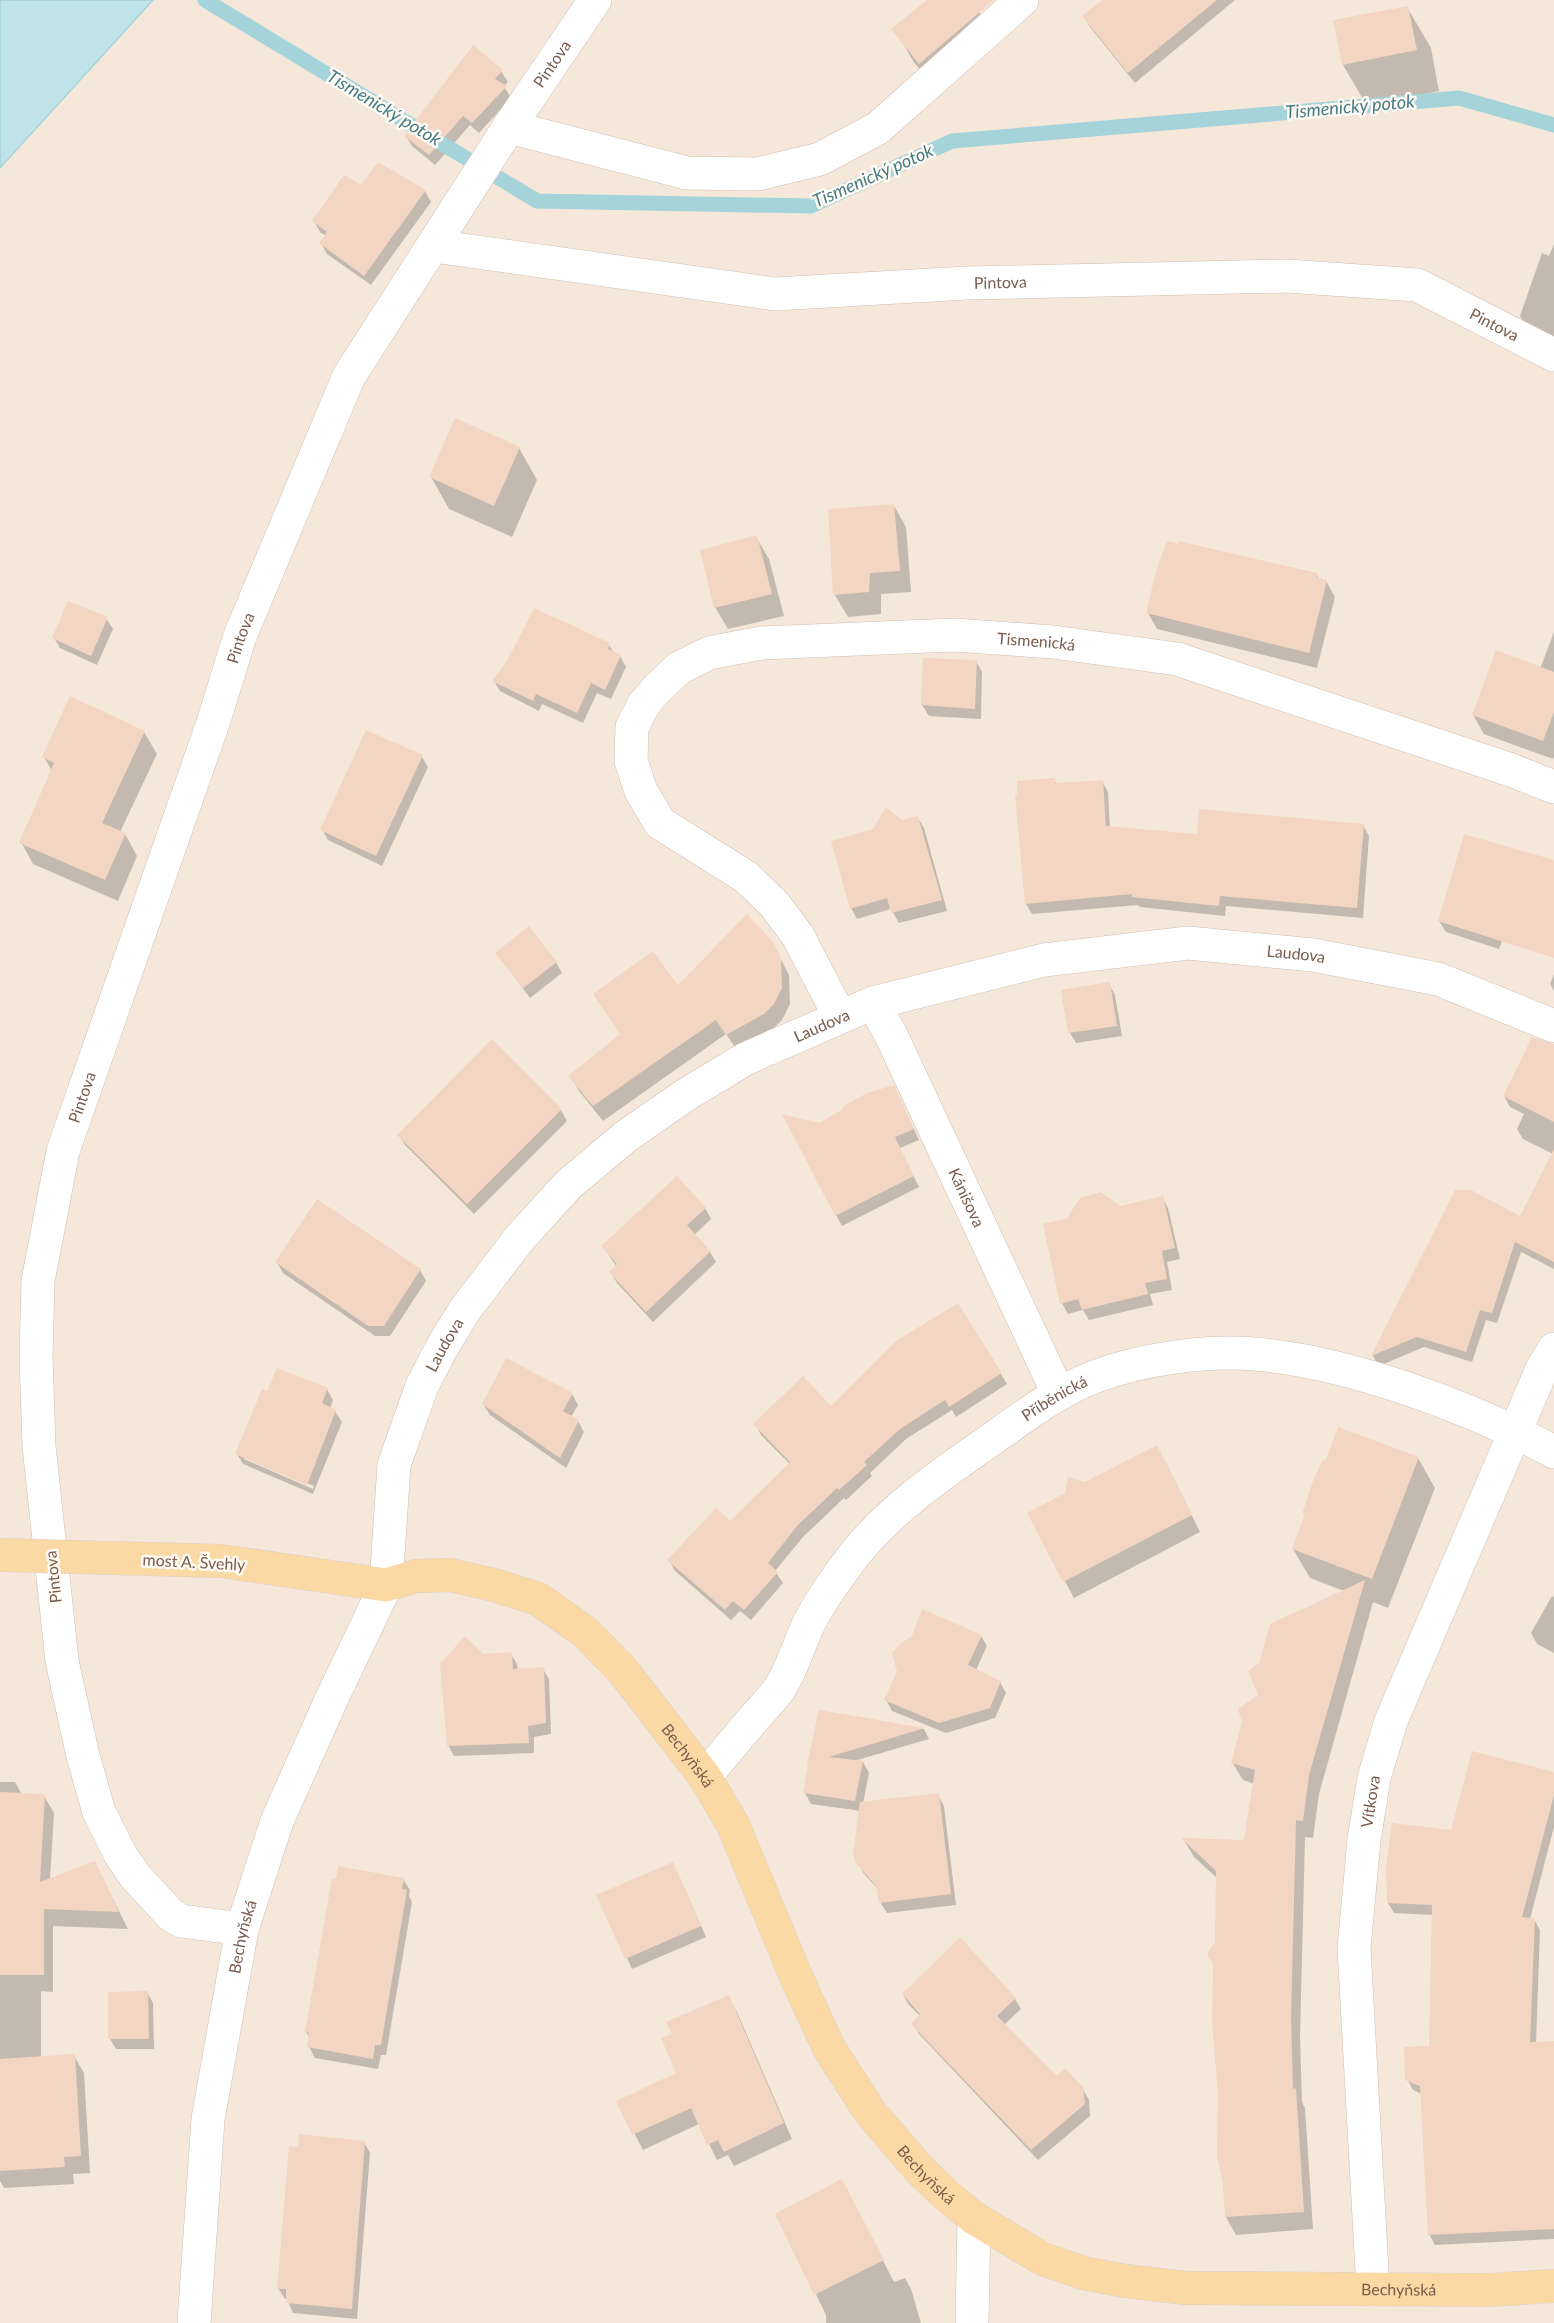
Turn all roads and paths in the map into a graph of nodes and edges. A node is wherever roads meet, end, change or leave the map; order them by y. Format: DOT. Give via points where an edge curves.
graph roads {
  1 [pos="595,0"];
  2 [pos="1022,0"];
  3 [pos="509,127"];
  4 [pos="434,246"];
  5 [pos="1554,355"];
  6 [pos="1554,787"];
  7 [pos="873,1003"];
  8 [pos="840,1017"];
  9 [pos="1554,1026"];
  10 [pos="1554,1349"];
  11 [pos="1058,1393"];
  12 [pos="1515,1431"];
  13 [pos="1554,1452"];
  14 [pos="0,1555"];
  15 [pos="386,1585"];
  16 [pos="705,1777"];
  17 [pos="242,1929"];
  18 [pos="974,2218"];
  19 [pos="1554,2286"];
  20 [pos="1373,2289"];
  21 [pos="194,2323"];
  22 [pos="972,2323"];
  1 -- 3 [label="street, Pintova"];
  2 -- 3 [label="street" via="878,128 820,159 758,174 687,173"];
  3 -- 4 [label="street, Pintova"];
  4 -- 5 [label="street, Pintova" via="776,294 966,283 1287,276 1417,285"];
  4 -- 17 [label="street, Pintova" via="349,376 240,636 63,1151 38,1281 39,1446 62,1661 99,1812 135,1876 171,1915 181,1921"];
  6 -- 8 [label="street, Tismenická" via="1177,658 954,634 761,643 709,653 679,668 656,690 632,727 632,761 641,791 660,823 746,877 775,905 798,936"];
  7 -- 8 [label="street, Laudova"];
  7 -- 9 [label="street, Laudova" via="1044,960 1188,943 1313,955 1438,979"];
  7 -- 11 [label="street, Kánišova"];
  8 -- 15 [label="street, Laudova" via="745,1059 684,1096 595,1160 519,1239 464,1311 422,1386 394,1465"];
  10 -- 12 [label="street, Vítkova"];
  11 -- 12 [label="street, Příběnická" via="1131,1366 1205,1354 1254,1354 1353,1372"];
  11 -- 16 [label="street, Příběnická" via="962,1460 875,1530 810,1622 780,1688"];
  12 -- 13 [label="street, Příběnická"];
  12 -- 20 [label="street, Vítkova" via="1391,1721 1374,1778 1354,1948"];
  14 -- 15 [label="main road, most A. Švehly, bridge" via="221,1561"];
  15 -- 16 [label="main road, Bechyňská" via="416,1576 450,1575 538,1599 585,1632 623,1671"];
  15 -- 17 [label="street, Bechyňská" via="277,1821"];
  16 -- 18 [label="main road, Bechyňská" via="733,1825 798,1981 843,2072 870,2112 919,2169"];
  17 -- 21 [label="street, Bechyňská" via="208,2119"];
  18 -- 20 [label="main road, Bechyňská" via="1043,2259 1125,2282 1186,2288"];
  18 -- 22 [label="street"];
  19 -- 20 [label="main road, Bechyňská"];
}
